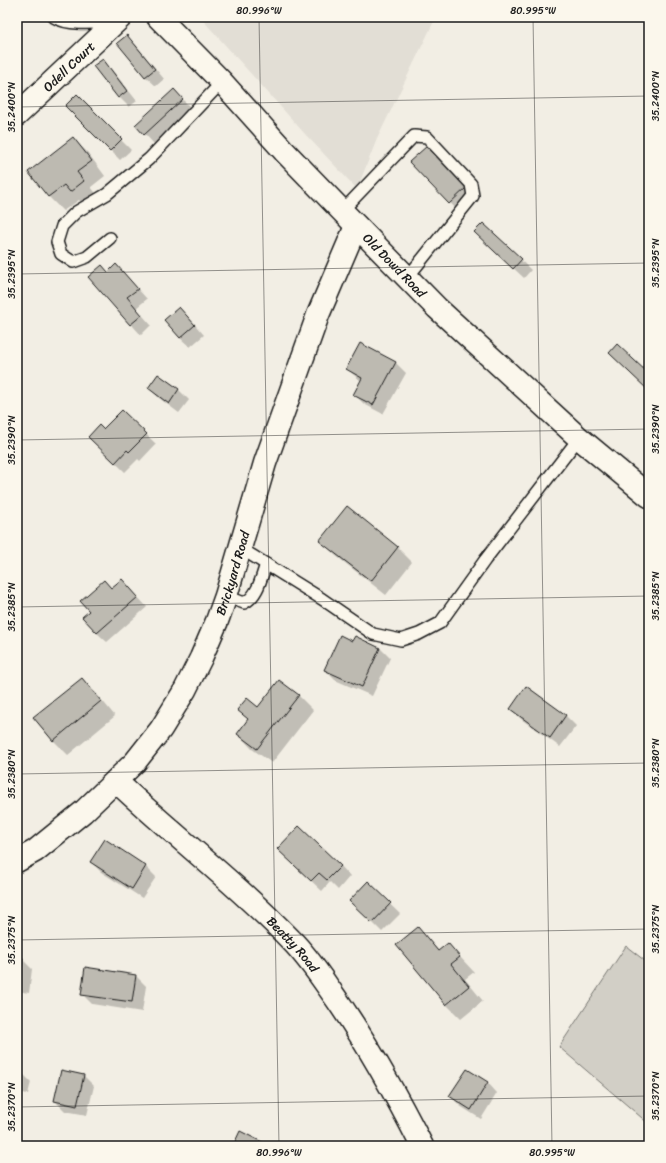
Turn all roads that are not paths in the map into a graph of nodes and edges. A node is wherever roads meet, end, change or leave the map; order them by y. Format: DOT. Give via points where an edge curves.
graph roads {
  1 [pos="54,17"];
  2 [pos="158,17"];
  3 [pos="118,20"];
  4 [pos="222,82"];
  5 [pos="17,115"];
  6 [pos="349,219"];
  7 [pos="110,238"];
  8 [pos="407,278"];
  9 [pos="579,438"];
  10 [pos="649,496"];
  11 [pos="240,548"];
  12 [pos="266,564"];
  13 [pos="226,596"];
  14 [pos="116,781"];
  15 [pos="17,861"];
  16 [pos="422,1146"];
  1 -- 3 [label="lane" via="60,21 88,23"];
  2 -- 4 [label="street, Old Dowd Road"];
  3 -- 5 [label="street, Odell Court"];
  4 -- 6 [label="street, Old Dowd Road"];
  4 -- 7 [label="lane" via="149,159 107,194 76,212 62,226 57,242 61,254 72,262 87,257"];
  6 -- 8 [label="street, Old Dowd Road"];
  6 -- 8 [label="lane" via="414,136 427,137 471,184 473,196"];
  6 -- 11 [label="street, Brickyard Road" via="265,463"];
  8 -- 9 [label="street, Old Dowd Road"];
  9 -- 10 [label="street, Old Dowd Road"];
  9 -- 12 [label="lane" via="484,560 440,623 419,634 401,640 373,634"];
  11 -- 12 [label="lane"];
  11 -- 13 [label="street, Brickyard Road"];
  12 -- 13 [label="lane" via="256,593 250,600 244,603"];
  13 -- 14 [label="street, Brickyard Road" via="185,690 148,746"];
  14 -- 15 [label="street, Brickyard Road" via="36,851"];
  14 -- 16 [label="street, Beatty Road" via="239,889 292,940 347,1013"];
}
